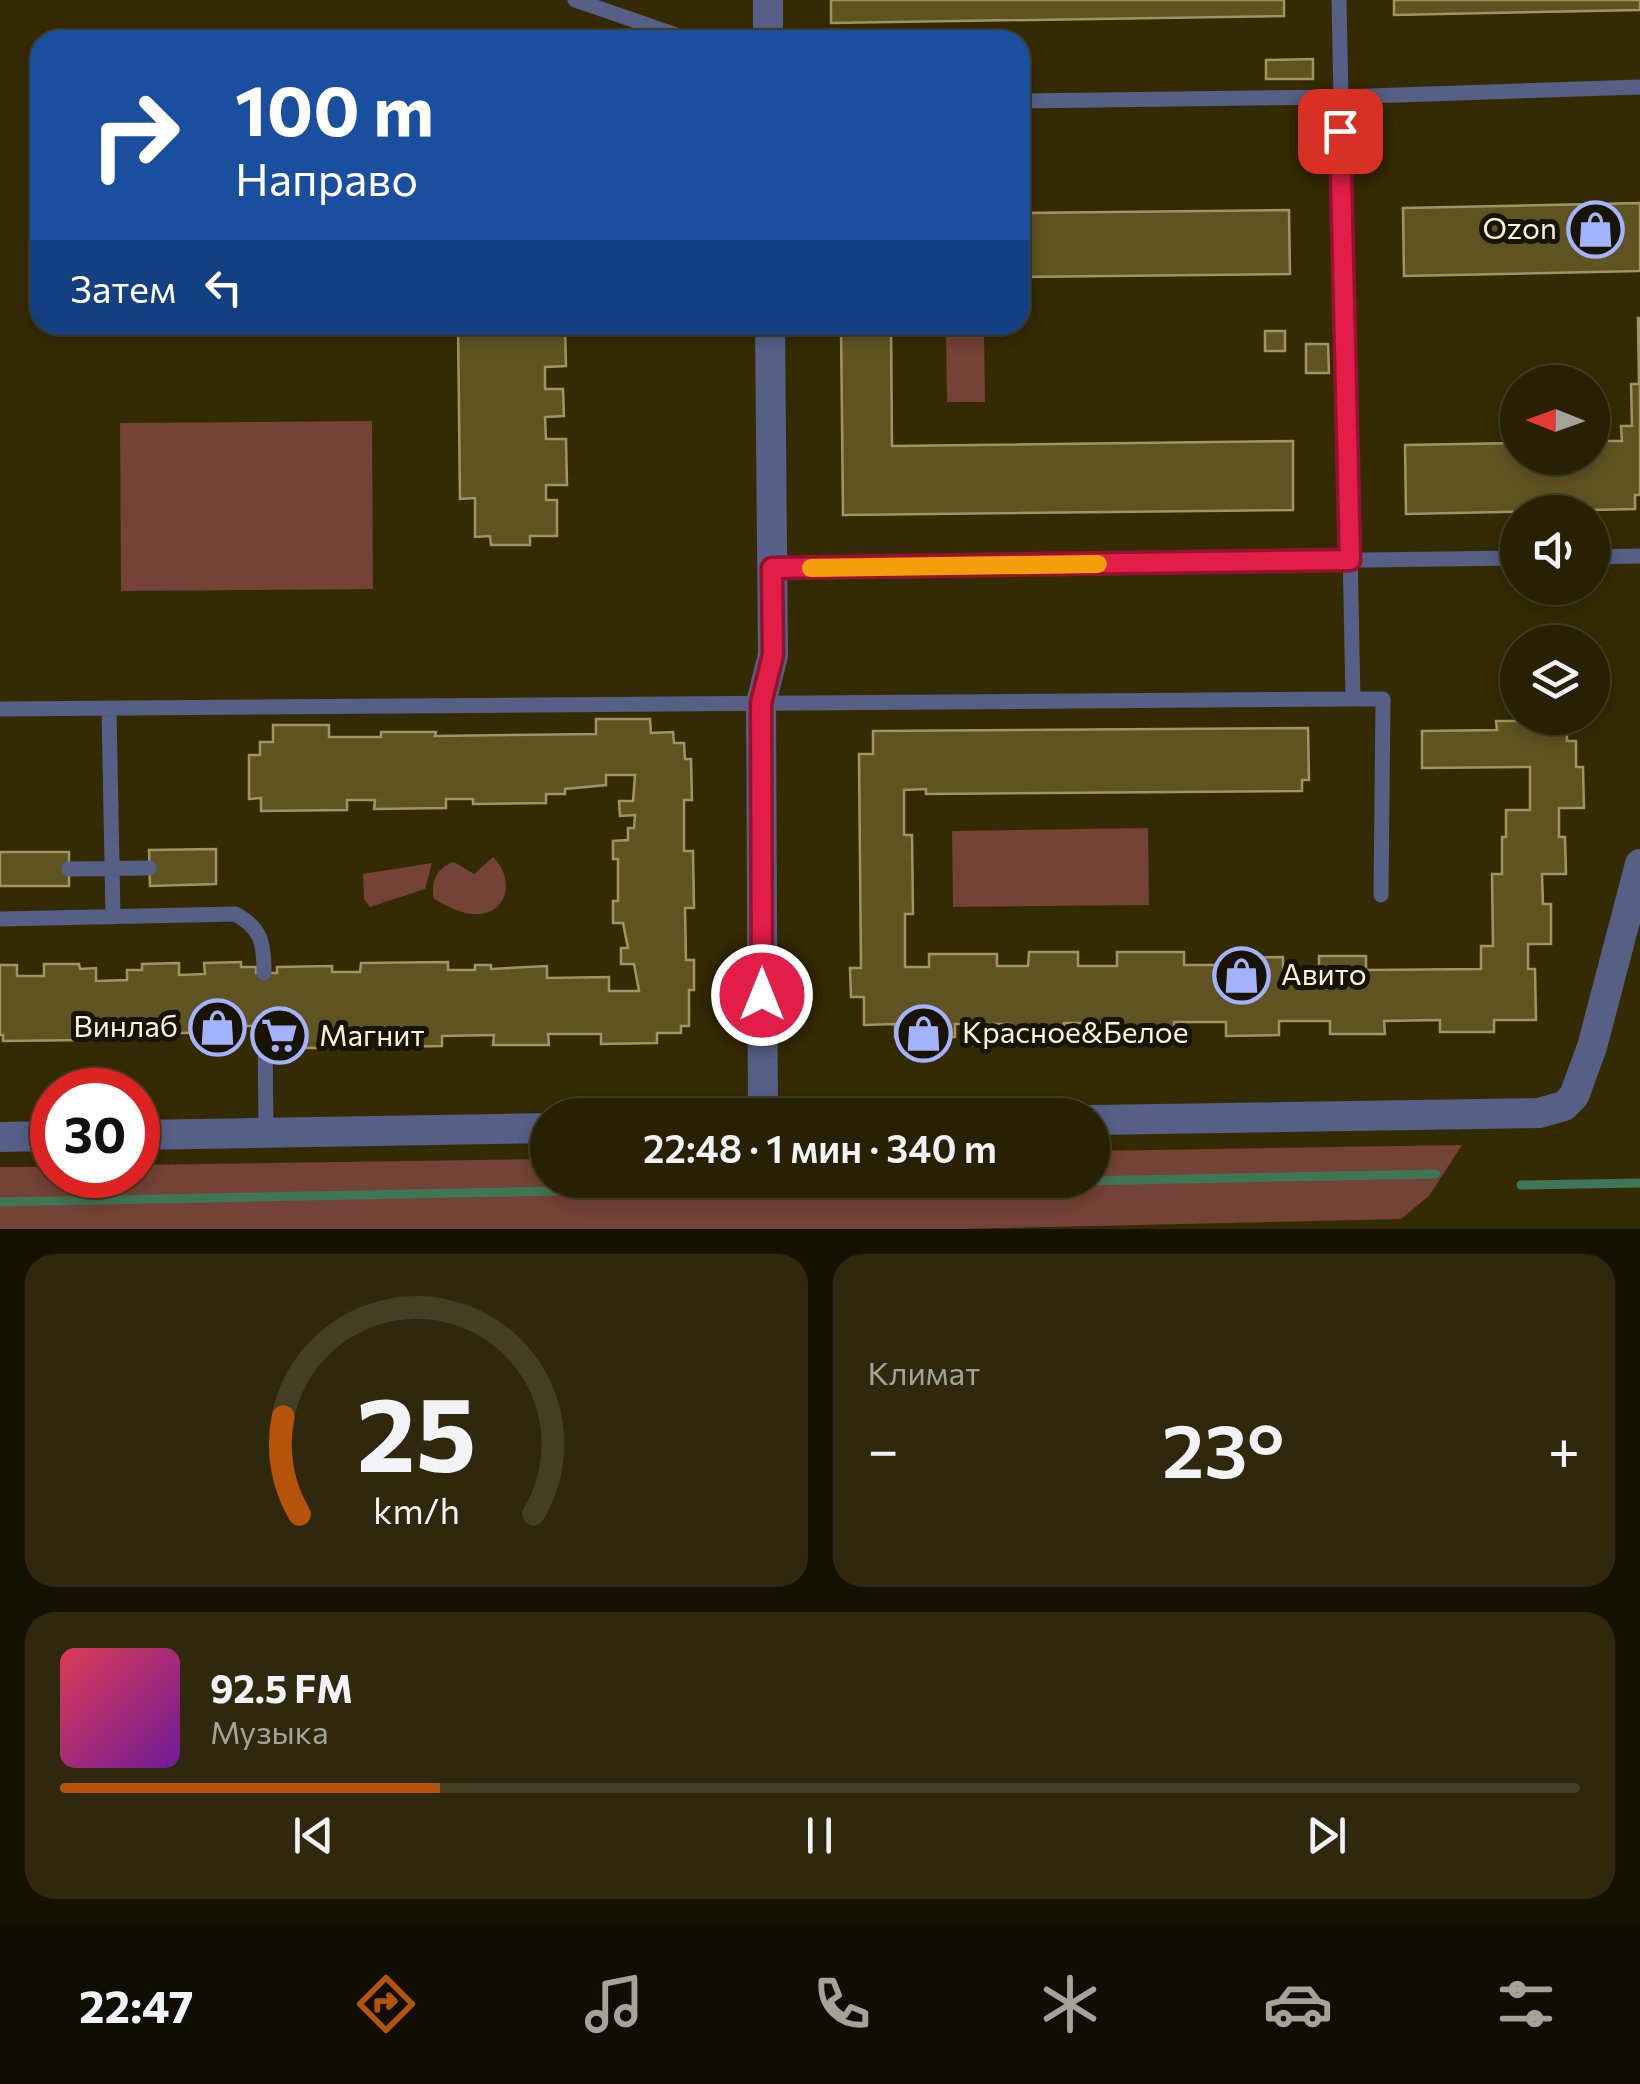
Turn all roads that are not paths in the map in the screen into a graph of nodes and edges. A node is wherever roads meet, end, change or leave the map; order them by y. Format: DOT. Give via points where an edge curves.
graph roads {
  1 [pos="575,0"];
  2 [pos="768,0"];
  3 [pos="1339,0"];
  4 [pos="662,30"];
  5 [pos="768,30"];
  6 [pos="1640,87"];
  7 [pos="1339,97"];
  8 [pos="1030,101"];
  9 [pos="770,335"];
  10 [pos="1640,556"];
  11 [pos="1610,557"];
  12 [pos="1500,558"];
  13 [pos="1350,560"];
  14 [pos="772,568"];
  15 [pos="1353,699"];
  16 [pos="761,703"];
  17 [pos="110,708"];
  18 [pos="0,709"];
  19 [pos="1640,864"];
  20 [pos="112,868"];
  21 [pos="149,868"];
  22 [pos="69,869"];
  23 [pos="1381,895"];
  24 [pos="113,917"];
  25 [pos="0,920"];
  26 [pos="264,973"];
  27 [pos="265,1026"];
  28 [pos="762,1098"];
  29 [pos="1110,1120"];
  30 [pos="530,1128"];
  31 [pos="266,1132"];
  32 [pos="160,1134"];
  33 [pos="30,1136"];
  34 [pos="0,1137"];
  1 -- 4 [label="lane"];
  2 -- 5 [label="street"];
  3 -- 7 [label="lane"];
  6 -- 7 [label="lane"];
  7 -- 8 [label="lane"];
  7 -- 13 [label="lane"];
  9 -- 14 [label="street"];
  10 -- 11 [label="lane"];
  12 -- 13 [label="lane"];
  13 -- 14 [label="lane"];
  13 -- 15 [label="lane"];
  14 -- 16 [label="street" via="773,655"];
  15 -- 16 [label="lane"];
  15 -- 23 [label="lane" via="1384,699"];
  16 -- 17 [label="lane"];
  16 -- 28 [label="street"];
  17 -- 18 [label="lane"];
  17 -- 20 [label="lane"];
  19 -- 29 [label="street" via="1592,1047 1564,1106 1538,1114"];
  20 -- 21 [label="lane"];
  20 -- 22 [label="lane"];
  20 -- 24 [label="lane"];
  24 -- 25 [label="lane"];
  24 -- 26 [label="lane" via="234,914 260,932"];
  27 -- 31 [label="lane"];
  30 -- 31 [label="street"];
  31 -- 32 [label="street"];
  33 -- 34 [label="street"];
}
